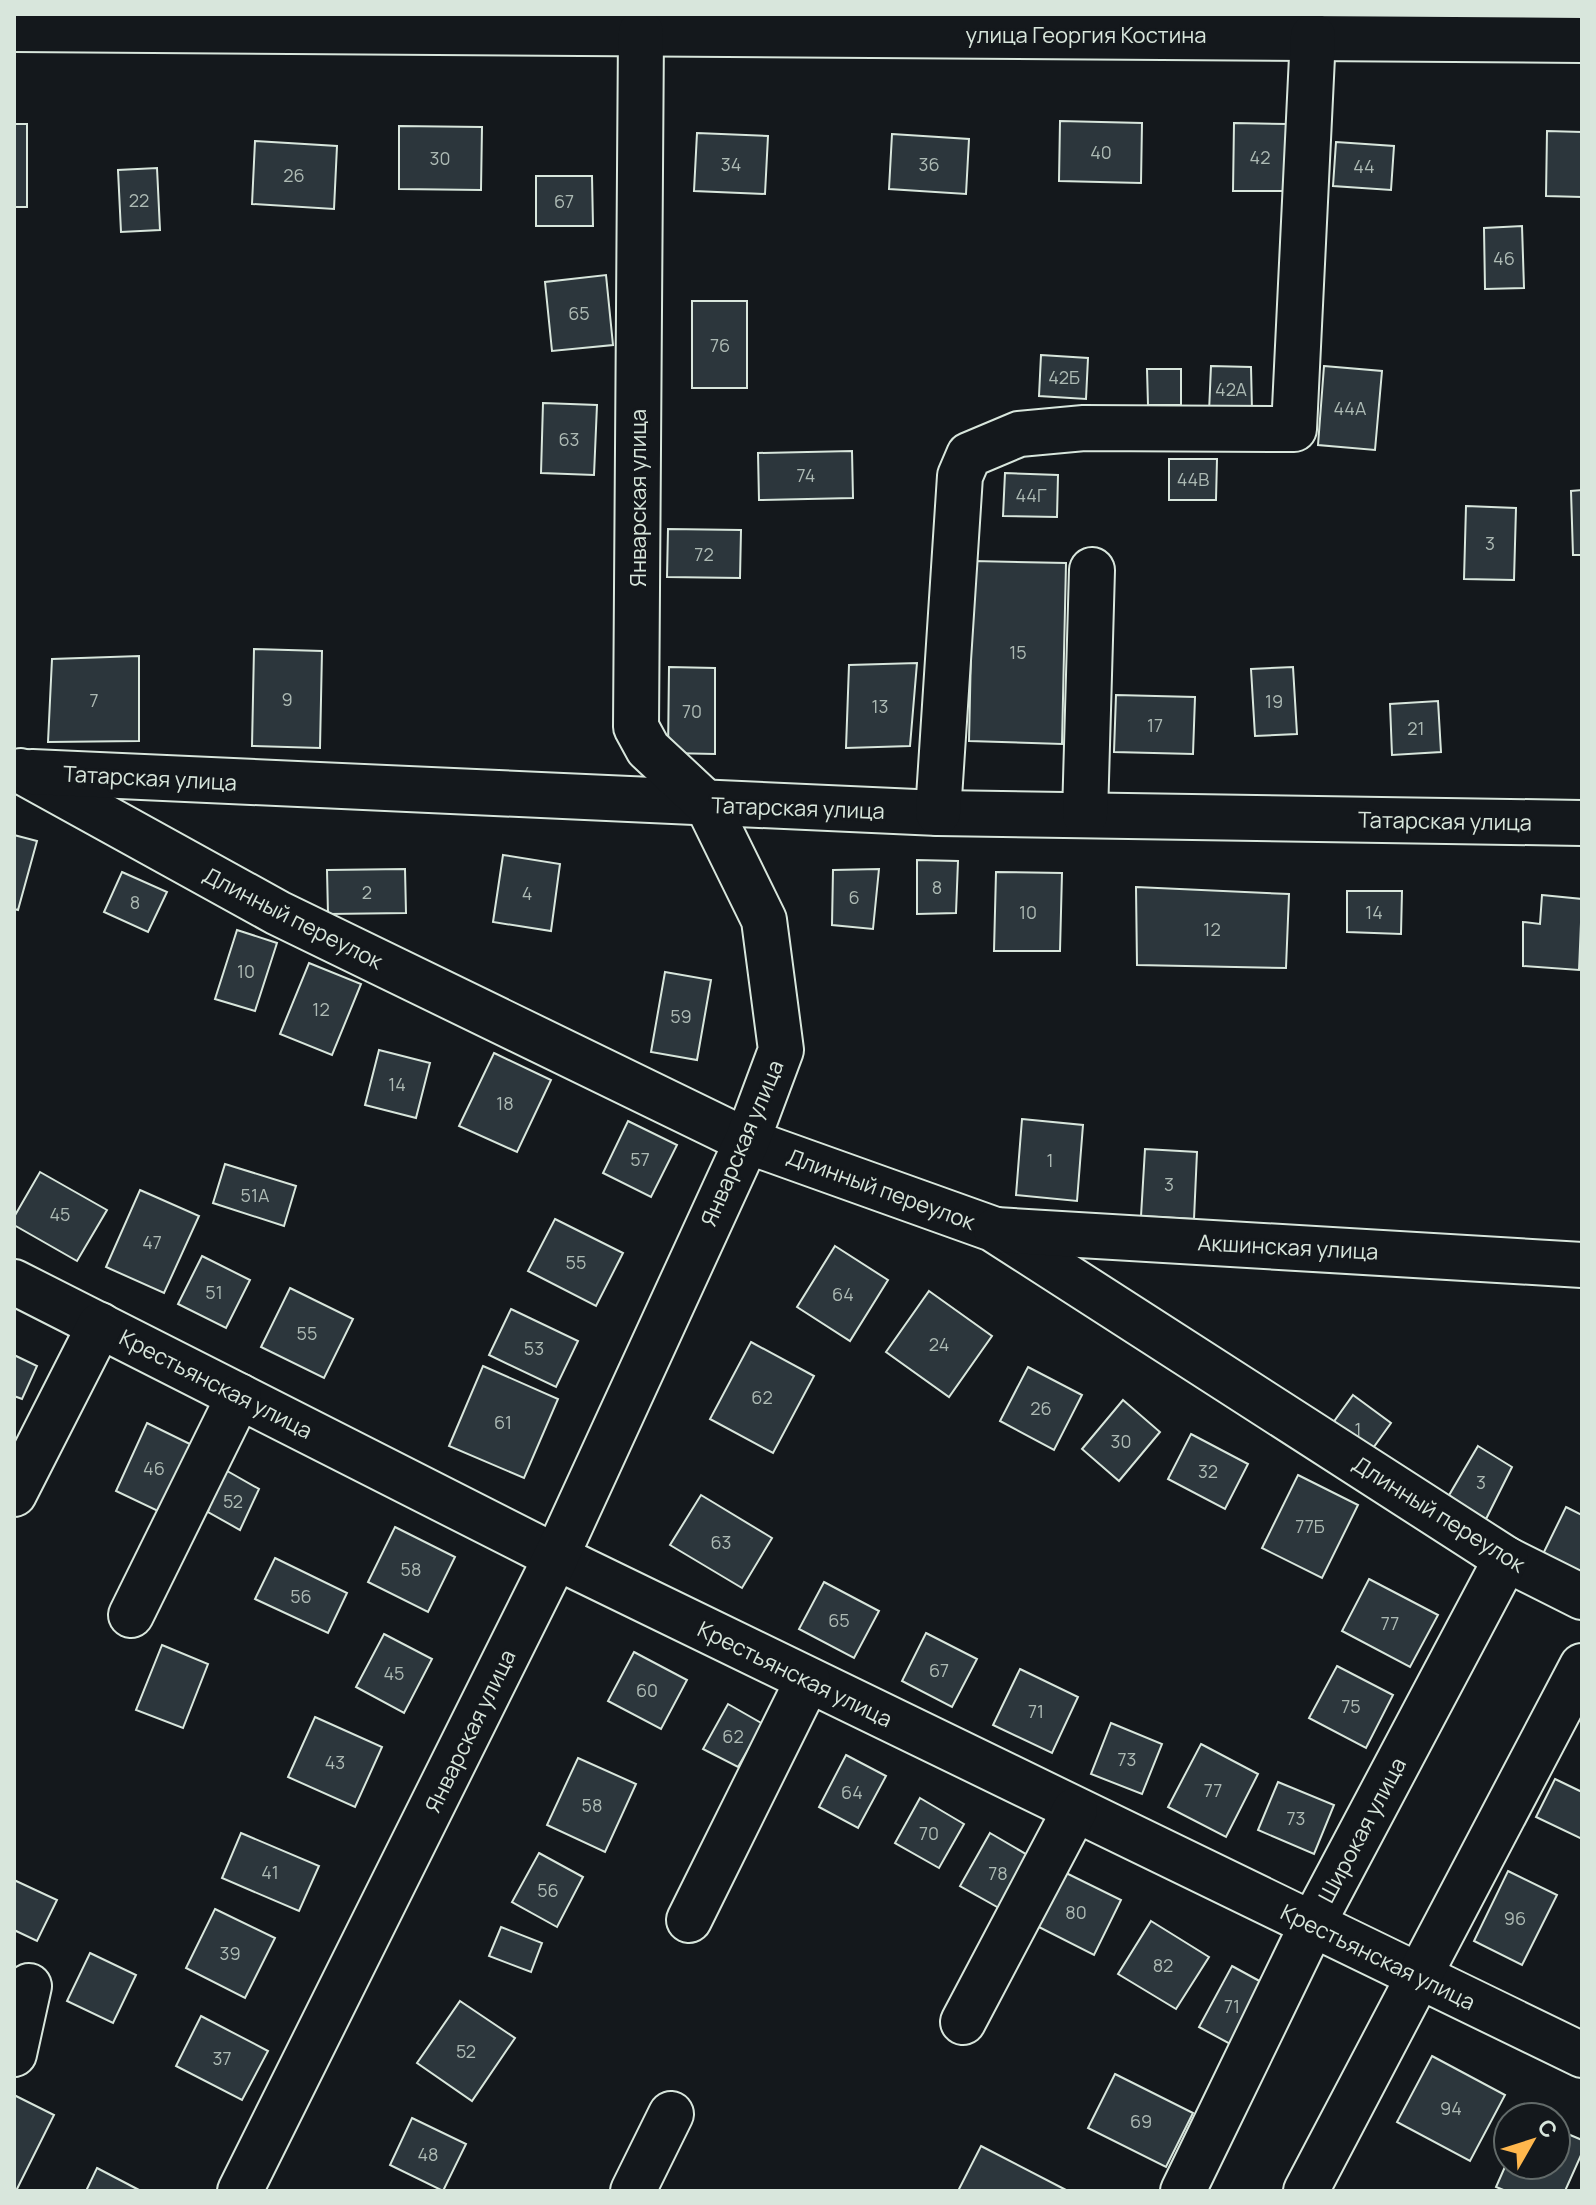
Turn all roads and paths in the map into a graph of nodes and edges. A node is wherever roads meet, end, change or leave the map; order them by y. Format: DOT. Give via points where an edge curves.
graph roads {
  1 [pos="413,23"];
  2 [pos="831,24"];
  3 [pos="1362,25"];
  4 [pos="14,29"];
  5 [pos="641,32"];
  6 [pos="1313,36"];
  7 [pos="1582,40"];
  8 [pos="1092,570"];
  9 [pos="17,771"];
  10 [pos="707,804"];
  11 [pos="938,813"];
  12 [pos="1085,815"];
  13 [pos="1582,823"];
  14 [pos="747,1141"];
  15 [pos="993,1229"];
  16 [pos="1582,1265"];
  17 [pos="14,1282"];
  18 [pos="100,1325"];
  19 [pos="239,1396"];
  20 [pos="14,1494"];
  21 [pos="556,1557"];
  22 [pos="1506,1559"];
  23 [pos="1582,1597"];
  24 [pos="131,1615"];
  25 [pos="1582,1666"];
  26 [pos="808,1680"];
  27 [pos="1075,1810"];
  28 [pos="689,1920"];
  29 [pos="1312,1925"];
  30 [pos="1416,1977"];
  31 [pos="29,1986"];
  32 [pos="963,2022"];
  33 [pos="14,2054"];
  34 [pos="1582,2055"];
  35 [pos="671,2114"];
  36 [pos="240,2191"];
  37 [pos="633,2191"];
  38 [pos="1183,2191"];
  39 [pos="1306,2191"];
  1 -- 4 [label="street, улица Георгия Костина"];
  1 -- 5 [label="street, улица Георгия Костина"];
  2 -- 5 [label="street, улица Георгия Костина"];
  2 -- 6 [label="street, улица Георгия Костина"];
  3 -- 6 [label="street, улица Георгия Костина"];
  3 -- 7 [label="street, улица Георгия Костина"];
  5 -- 10 [label="street, Январская улица" via="636,727 648,749"];
  6 -- 11 [label="street" via="1294,429 1084,428 1019,434 969,455 960,476"];
  8 -- 12 [label="street"];
  9 -- 10 [label="street, Татарская улица"];
  9 -- 14 [label="street, Длинный переулок" via="278,913"];
  10 -- 11 [label="street, Татарская улица"];
  10 -- 14 [label="street, Январская улица" via="764,920 781,1050"];
  11 -- 12 [label="street, Татарская улица"];
  12 -- 13 [label="street, Татарская улица"];
  14 -- 15 [label="street, Длинный переулок"];
  14 -- 21 [label="street, Январская улица"];
  15 -- 16 [label="street, Акшинская улица"];
  15 -- 22 [label="street, Длинный переулок"];
  17 -- 18 [label="street, Крестьянская улица"];
  18 -- 19 [label="street, Крестьянская улица"];
  18 -- 20 [label="street"];
  19 -- 21 [label="street, Крестьянская улица"];
  19 -- 24 [label="street"];
  21 -- 26 [label="street, Крестьянская улица"];
  21 -- 36 [label="street, Январская улица"];
  22 -- 23 [label="street, Длинный переулок"];
  22 -- 29 [label="street, Широкая улица"];
  25 -- 30 [label="street"];
  26 -- 27 [label="street, Крестьянская улица"];
  26 -- 28 [label="street"];
  27 -- 29 [label="street, Крестьянская улица"];
  27 -- 32 [label="street"];
  29 -- 30 [label="street, Крестьянская улица"];
  29 -- 38 [label="street, Широкая улица"];
  30 -- 34 [label="street, Крестьянская улица"];
  30 -- 39 [label="street"];
  31 -- 33 [label="street"];
  35 -- 37 [label="street"];
}
